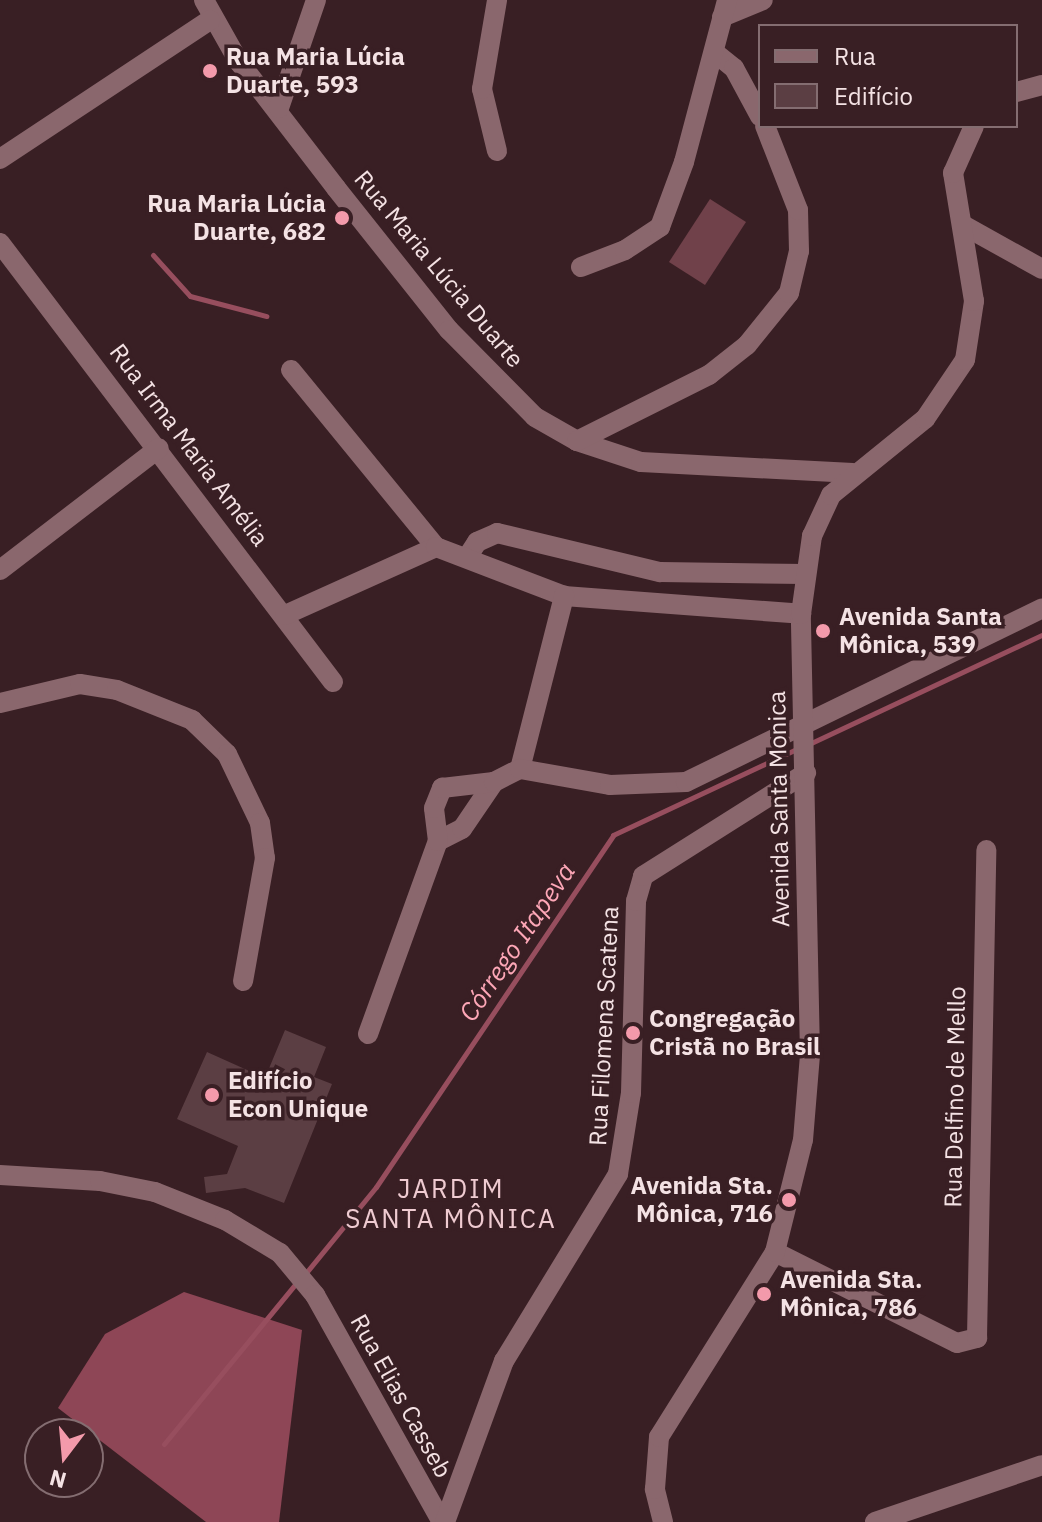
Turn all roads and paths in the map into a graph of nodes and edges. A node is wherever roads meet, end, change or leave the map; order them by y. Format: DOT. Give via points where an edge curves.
graph roads {
  1 [pos="316,0"];
  2 [pos="497,0"];
  3 [pos="763,0"];
  4 [pos="724,9"];
  5 [pos="207,10"];
  6 [pos="714,52"];
  7 [pos="1042,85"];
  8 [pos="1018,91"];
  9 [pos="279,108"];
  10 [pos="758,112"];
  11 [pos="766,128"];
  12 [pos="973,128"];
  13 [pos="497,151"];
  14 [pos="0,159"];
  15 [pos="963,225"];
  16 [pos="0,243"];
  17 [pos="581,267"];
  18 [pos="1042,269"];
  19 [pos="291,370"];
  20 [pos="577,441"];
  21 [pos="159,448"];
  22 [pos="853,473"];
  23 [pos="436,547"];
  24 [pos="468,556"];
  25 [pos="0,570"];
  26 [pos="805,574"];
  27 [pos="564,596"];
  28 [pos="1042,608"];
  29 [pos="801,614"];
  30 [pos="285,615"];
  31 [pos="333,682"];
  32 [pos="0,703"];
  33 [pos="805,728"];
  34 [pos="806,766"];
  35 [pos="520,769"];
  36 [pos="494,782"];
  37 [pos="438,841"];
  38 [pos="986,850"];
  39 [pos="243,981"];
  40 [pos="368,1034"];
  41 [pos="0,1175"];
  42 [pos="775,1252"];
  43 [pos="1042,1465"];
  44 [pos="444,1522"];
  45 [pos="663,1522"];
  46 [pos="875,1522"];
  1 -- 9 [label="street"];
  2 -- 13 [label="street" via="482,89"];
  3 -- 4 [label="street"];
  4 -- 6 [label="street"];
  5 -- 9 [label="street, Rua Maria Lúcia Duarte"];
  5 -- 14 [label="street"];
  6 -- 10 [label="street" via="734,68"];
  6 -- 17 [label="street" via="660,227 645,240"];
  7 -- 8 [label="street"];
  9 -- 20 [label="street, Rua Maria Lúcia Duarte" via="449,330 535,417"];
  11 -- 20 [label="street" via="798,210 799,251 789,293 747,345 709,375"];
  12 -- 15 [label="street, Avenida Santa Monica" via="953,173"];
  15 -- 18 [label="street"];
  15 -- 22 [label="street, Avenida Santa Monica" via="974,301 965,360 925,419"];
  16 -- 21 [label="street, Rua Irma Maria Amélia"];
  19 -- 23 [label="street"];
  20 -- 22 [label="street, Rua Maria Lúcia Duarte" via="677,467"];
  21 -- 25 [label="street"];
  21 -- 30 [label="street, Rua Irma Maria Amélia"];
  22 -- 26 [label="street, Avenida Santa Monica" via="820,512"];
  23 -- 24 [label="street"];
  23 -- 30 [label="street"];
  24 -- 26 [label="street" via="477,542 497,533 660,572"];
  24 -- 27 [label="street"];
  26 -- 29 [label="street, Avenida Santa Monica"];
  27 -- 29 [label="street"];
  27 -- 35 [label="street"];
  28 -- 33 [label="street"];
  29 -- 33 [label="street, Avenida Santa Monica"];
  30 -- 31 [label="street, Rua Irma Maria Amélia"];
  32 -- 39 [label="street" via="80,684 117,690 192,720 227,754 260,823 265,858"];
  33 -- 34 [label="street, Avenida Santa Monica"];
  33 -- 35 [label="street" via="686,782 610,785"];
  34 -- 42 [label="street, Avenida Santa Monica" via="810,1054 796,1181"];
  34 -- 44 [label="street, Rua Filomena Scatena" via="643,876 636,901 631,1093 618,1174 504,1361"];
  35 -- 36 [label="street"];
  36 -- 37 [label="street" via="462,829"];
  36 -- 37 [label="street" via="442,788 436,798"];
  37 -- 40 [label="street"];
  38 -- 42 [label="street, Rua Delfino de Mello" via="978,1146 981,1313 974,1343 930,1331"];
  41 -- 44 [label="street, Rua Elias Casseb" via="100,1181 155,1192 225,1220 280,1253 312,1291"];
  42 -- 45 [label="street, Avenida Santa Monica" via="671,1409 659,1437 654,1475"];
  43 -- 46 [label="street"];
}
